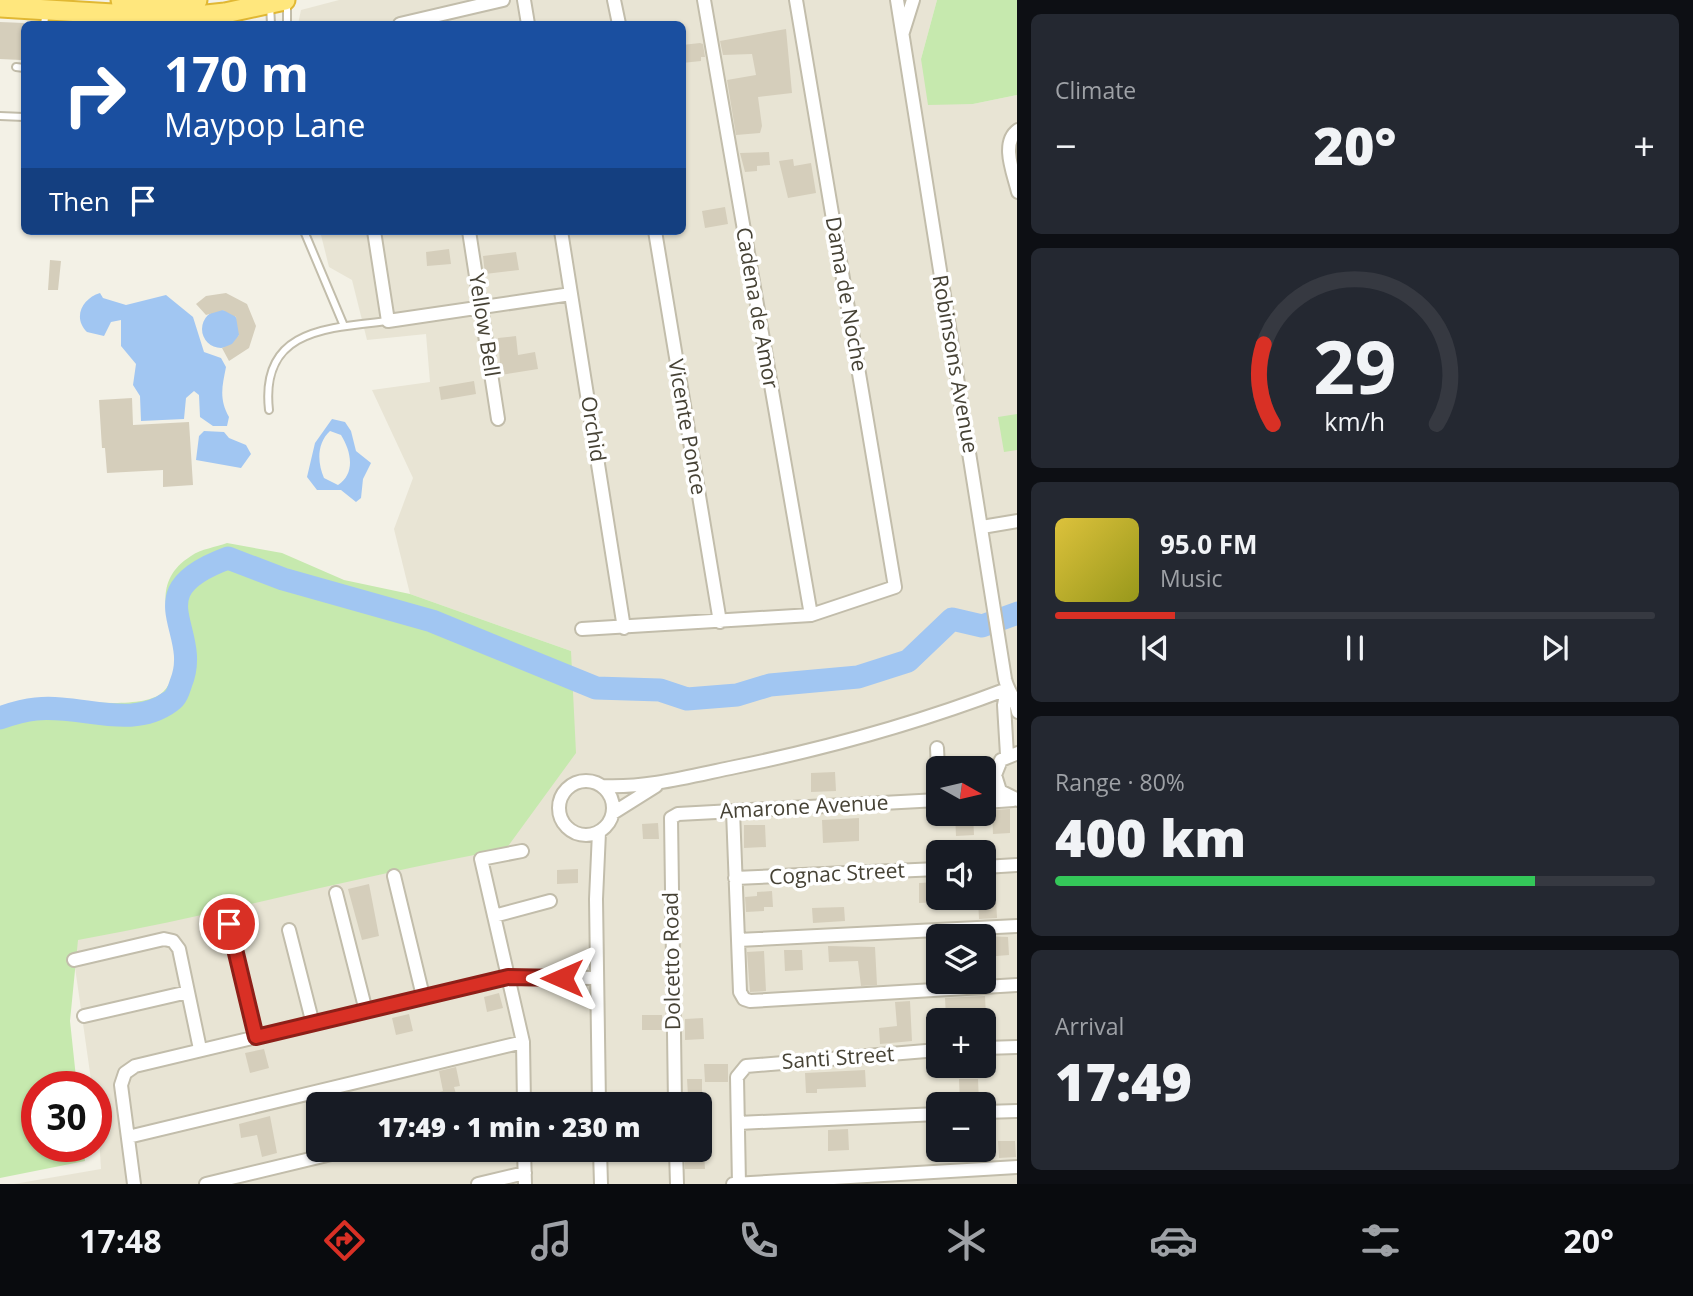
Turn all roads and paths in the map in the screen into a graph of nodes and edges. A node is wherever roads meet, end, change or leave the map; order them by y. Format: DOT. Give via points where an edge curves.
graph roads {
  1 [pos="121,0"];
  2 [pos="197,0"];
  3 [pos="503,0"];
  4 [pos="524,0"];
  5 [pos="614,0"];
  6 [pos="704,0"];
  7 [pos="796,0"];
  8 [pos="897,0"];
  9 [pos="913,0"];
  10 [pos="278,1"];
  11 [pos="0,7"];
  12 [pos="45,17"];
  13 [pos="436,20"];
  14 [pos="272,21"];
  15 [pos="286,21"];
  16 [pos="528,21"];
  17 [pos="618,21"];
  18 [pos="901,39"];
  19 [pos="16,67"];
  20 [pos="21,68"];
  21 [pos="0,116"];
  22 [pos="21,117"];
  23 [pos="1017,130"];
  24 [pos="1017,192"];
  25 [pos="306,235"];
  26 [pos="375,235"];
  27 [pos="470,235"];
  28 [pos="562,235"];
  29 [pos="655,235"];
  30 [pos="571,294"];
  31 [pos="481,307"];
  32 [pos="388,321"];
  33 [pos="344,326"];
  34 [pos="269,411"];
  35 [pos="498,419"];
  36 [pos="1017,521"];
  37 [pos="982,527"];
  38 [pos="811,615"];
  39 [pos="720,622"];
  40 [pos="624,628"];
  41 [pos="582,629"];
  42 [pos="1006,684"];
  43 [pos="1017,712"];
  44 [pos="937,748"];
  45 [pos="1012,754"];
  46 [pos="937,756"];
  47 [pos="663,782"];
  48 [pos="996,784"];
  49 [pos="603,786"];
  50 [pos="1015,800"];
  51 [pos="926,801"];
  52 [pos="996,801"];
  53 [pos="733,811"];
  54 [pos="613,813"];
  55 [pos="671,818"];
  56 [pos="599,832"];
  57 [pos="582,835"];
  58 [pos="522,851"];
  59 [pos="1017,865"];
  60 [pos="996,866"];
  61 [pos="926,870"];
  62 [pos="596,872"];
  63 [pos="394,876"];
  64 [pos="735,878"];
  65 [pos="336,893"];
  66 [pos="551,901"];
  67 [pos="494,916"];
  68 [pos="229,924"];
  69 [pos="1017,926"];
  70 [pos="289,930"];
  71 [pos="738,940"];
  72 [pos="74,960"];
  73 [pos="508,977"];
  74 [pos="596,978"];
  75 [pos="1017,985"];
  76 [pos="188,992"];
  77 [pos="423,996"];
  78 [pos="366,1011"];
  79 [pos="83,1016"];
  80 [pos="313,1024"];
  81 [pos="256,1037"];
  82 [pos="523,1042"];
  83 [pos="1017,1046"];
  84 [pos="996,1047"];
  85 [pos="200,1049"];
  86 [pos="926,1051"];
  87 [pos="524,1092"];
  88 [pos="599,1092"];
  89 [pos="675,1092"];
  90 [pos="1017,1111"];
  91 [pos="996,1112"];
  92 [pos="926,1115"];
  93 [pos="738,1123"];
  94 [pos="128,1137"];
  95 [pos="306,1160"];
  96 [pos="600,1162"];
  97 [pos="676,1162"];
  98 [pos="1017,1167"];
  99 [pos="525,1178"];
  100 [pos="134,1184"];
  101 [pos="206,1184"];
  102 [pos="478,1184"];
  103 [pos="601,1184"];
  104 [pos="677,1184"];
  105 [pos="732,1184"];
  106 [pos="739,1184"];
  1 -- 2 [label="highway"];
  3 -- 13 [label="street"];
  4 -- 16 [label="street"];
  5 -- 17 [label="street"];
  6 -- 38 [label="street, Cadena de Amor"];
  7 -- 38 [label="street, Dama de Noche" via="895,587"];
  8 -- 18 [label="street, Robinsons Avenue"];
  9 -- 18 [label="street, Robinsons Avenue"];
  10 -- 12 [label="highway" via="178,18"];
  10 -- 14 [label="lane"];
  10 -- 15 [label="lane"];
  11 -- 12 [label="highway"];
  18 -- 37 [label="street, Robinsons Avenue"];
  19 -- 20 [label="lane"];
  21 -- 22 [label="lane"];
  23 -- 24 [label="street" via="1008,146"];
  25 -- 33 [label="lane"];
  26 -- 32 [label="street"];
  27 -- 31 [label="street, Yellow Bell"];
  28 -- 30 [label="street, Orchid"];
  29 -- 39 [label="street, Vicente Ponce"];
  30 -- 31 [label="street"];
  30 -- 40 [label="street, Orchid"];
  31 -- 32 [label="street"];
  31 -- 35 [label="street, Yellow Bell"];
  32 -- 33 [label="lane"];
  33 -- 34 [label="lane" via="309,335 279,356 268,379"];
  36 -- 37 [label="street"];
  37 -- 42 [label="street, Robinsons Avenue"];
  38 -- 39 [label="street"];
  39 -- 40 [label="street"];
  40 -- 41 [label="street"];
  42 -- 43 [label="street, Robinsons Avenue" via="1017,702"];
  42 -- 45 [label="street, Robinsons Avenue" via="1004,705"];
  42 -- 47 [label="street" via="868,737"];
  44 -- 46 [label="street"];
  45 -- 48 [label="street" via="997,768"];
  47 -- 49 [label="street"];
  47 -- 54 [label="street"];
  48 -- 50 [label="street" via="1005,797"];
  49 -- 54 [label="street" via="612,798"];
  49 -- 57 [label="street" via="577,782 559,801 566,827"];
  50 -- 52 [label="street"];
  51 -- 53 [label="street, Amarone Avenue"];
  53 -- 55 [label="street, Amarone Avenue"];
  53 -- 64 [label="street"];
  54 -- 56 [label="street"];
  55 -- 89 [label="street, Dolcetto Road"];
  56 -- 57 [label="street"];
  56 -- 62 [label="street"];
  57 -- 62 [label="street"];
  58 -- 67 [label="street" via="481,859"];
  59 -- 60 [label="street"];
  61 -- 64 [label="street, Cognac Street"];
  62 -- 74 [label="street"];
  63 -- 77 [label="street"];
  64 -- 71 [label="street"];
  65 -- 78 [label="street"];
  66 -- 67 [label="street"];
  67 -- 73 [label="street"];
  68 -- 81 [label="street"];
  69 -- 71 [label="street"];
  70 -- 80 [label="street"];
  71 -- 75 [label="street" via="740,992 750,1001"];
  72 -- 76 [label="street" via="169,939 177,944"];
  73 -- 74 [label="street"];
  73 -- 77 [label="street"];
  73 -- 82 [label="street"];
  74 -- 88 [label="street"];
  76 -- 79 [label="street"];
  76 -- 85 [label="street"];
  77 -- 78 [label="street"];
  78 -- 80 [label="street"];
  80 -- 81 [label="street"];
  81 -- 85 [label="street"];
  82 -- 87 [label="street"];
  82 -- 94 [label="street"];
  83 -- 84 [label="street"];
  85 -- 94 [label="street" via="135,1066 125,1073 121,1085"];
  86 -- 93 [label="street, Santi Street" via="754,1064 740,1070 737,1077"];
  90 -- 91 [label="street"];
  92 -- 93 [label="street"];
  93 -- 106 [label="street"];
  94 -- 100 [label="street"];
  95 -- 101 [label="street"];
  96 -- 103 [label="street"];
  97 -- 104 [label="street"];
  98 -- 106 [label="street"];
  99 -- 102 [label="street"];
  105 -- 106 [label="street"];
}
